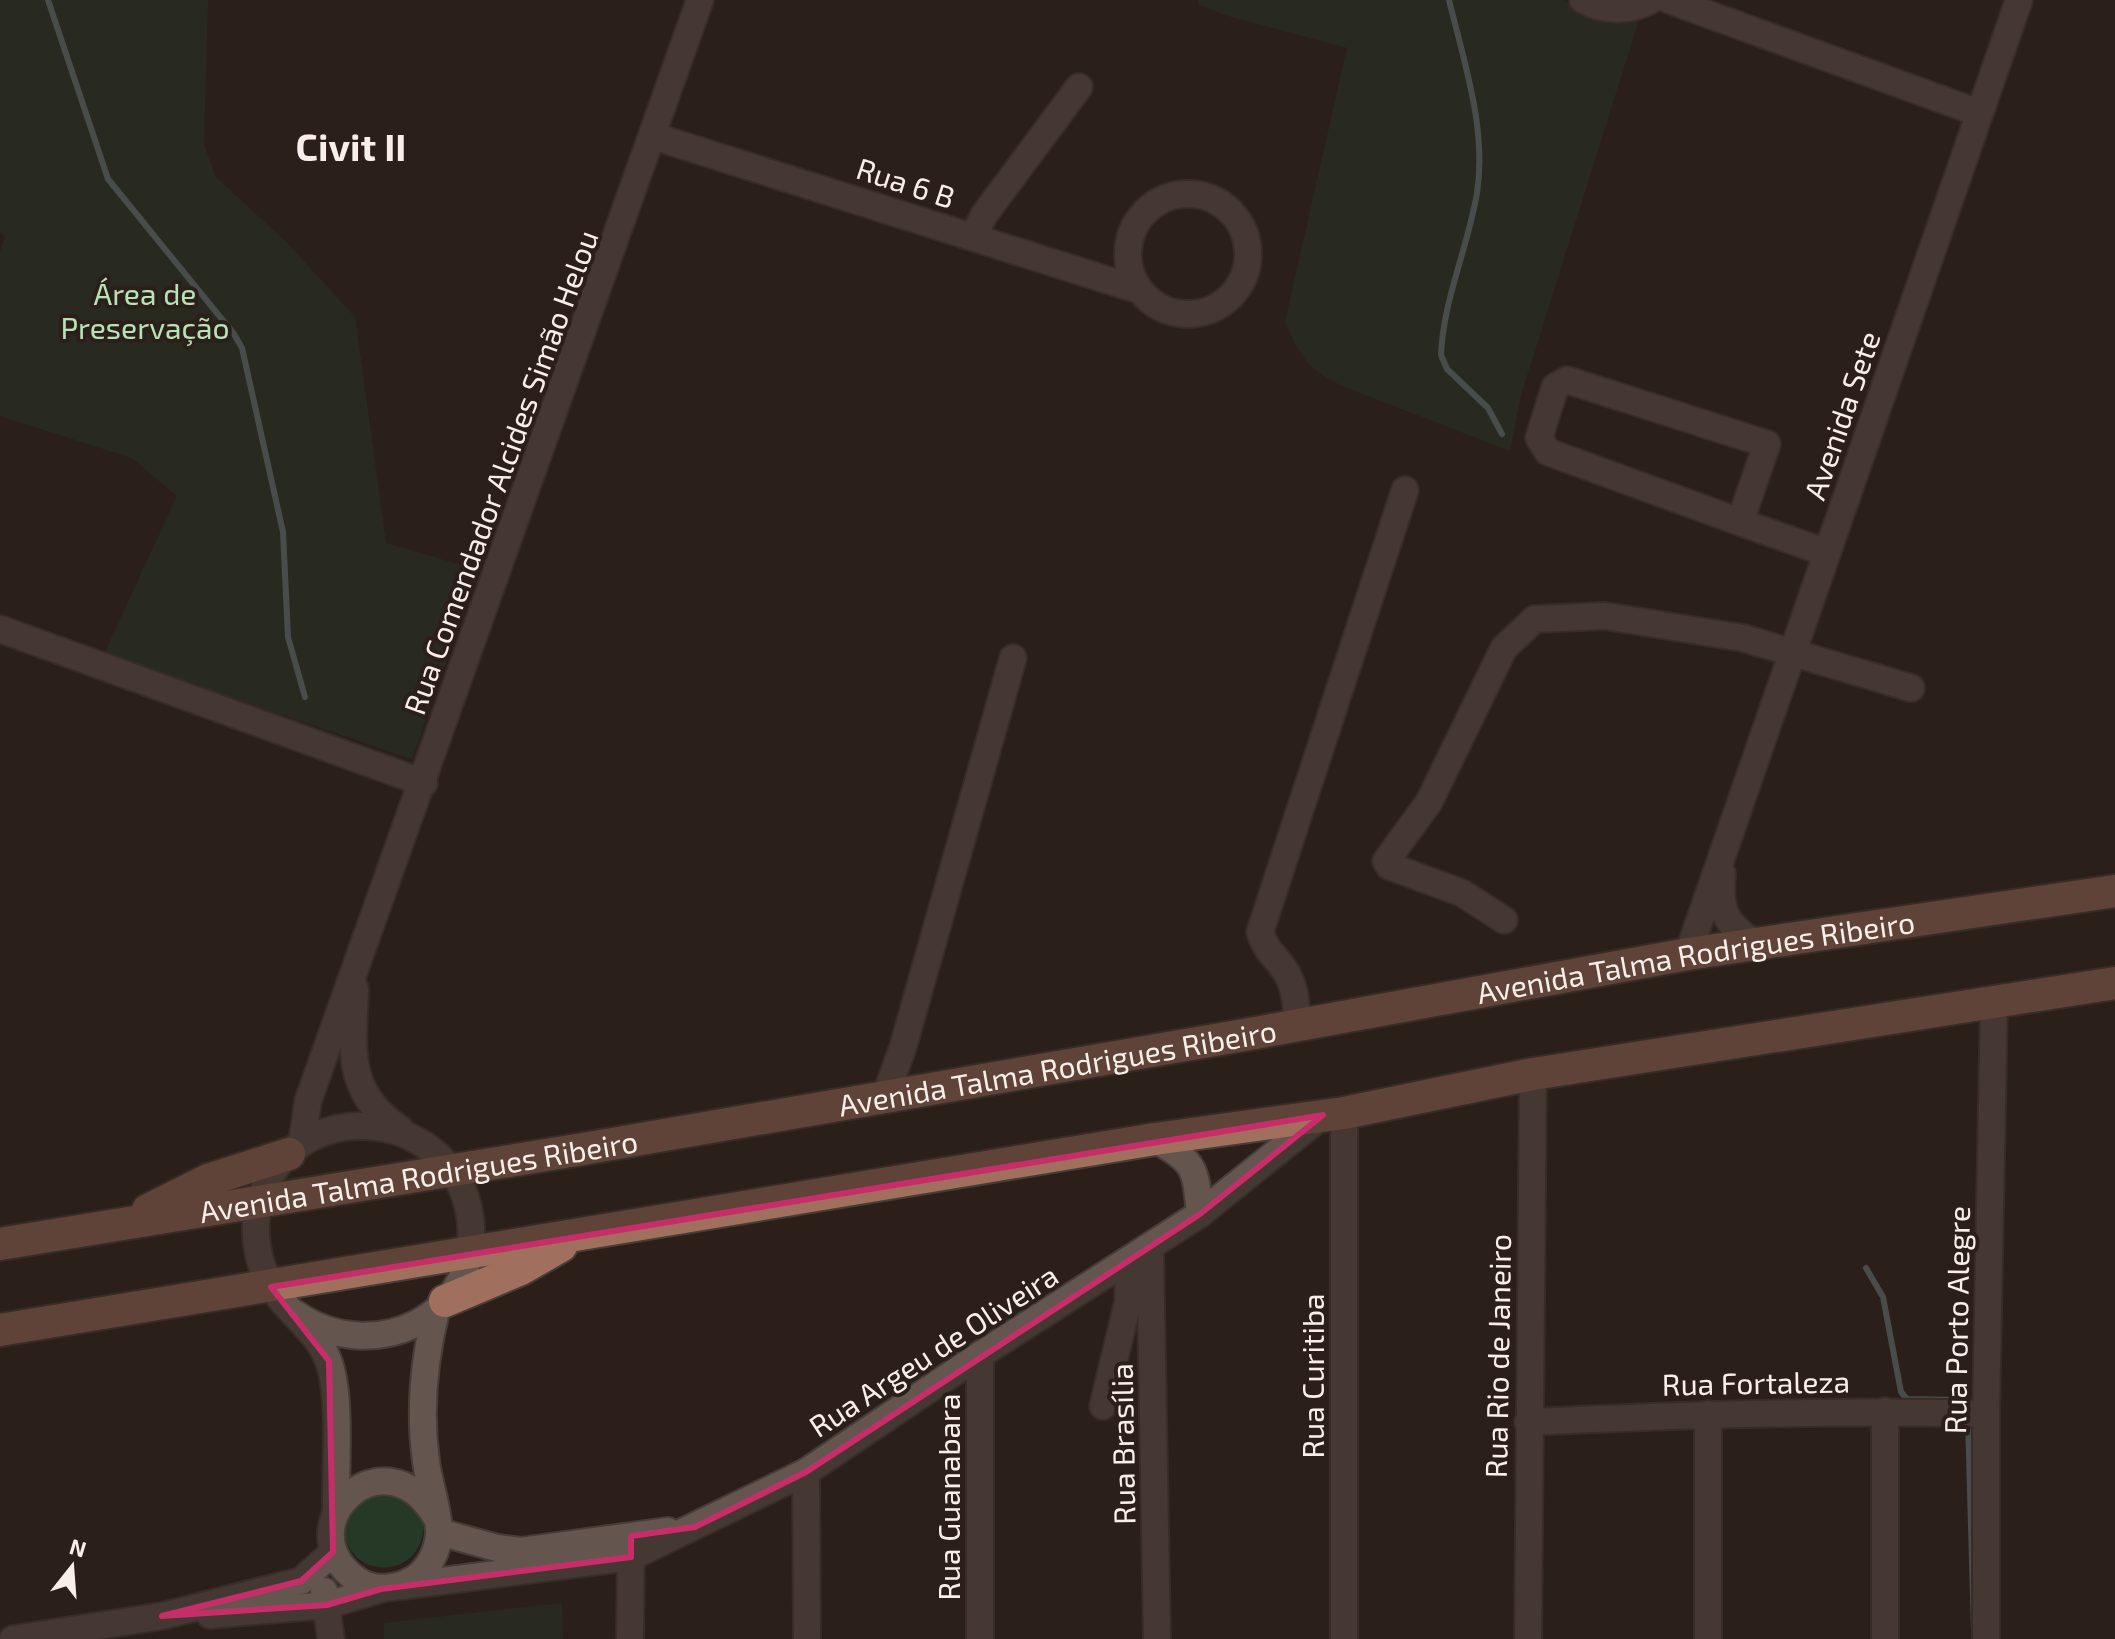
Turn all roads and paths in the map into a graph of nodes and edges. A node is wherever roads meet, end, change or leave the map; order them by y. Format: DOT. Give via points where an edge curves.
graph roads {
  1 [pos="700,0"];
  2 [pos="1583,0"];
  3 [pos="1651,0"];
  4 [pos="1669,0"];
  5 [pos="2019,0"];
  6 [pos="1079,87"];
  7 [pos="1979,113"];
  8 [pos="653,136"];
  9 [pos="973,237"];
  10 [pos="1139,290"];
  11 [pos="1405,490"];
  12 [pos="1740,522"];
  13 [pos="1827,553"];
  14 [pos="0,629"];
  15 [pos="1792,653"];
  16 [pos="1013,658"];
  17 [pos="1911,688"];
  18 [pos="424,783"];
  19 [pos="1723,850"];
  20 [pos="2115,891"];
  21 [pos="1504,920"];
  22 [pos="1757,944"];
  23 [pos="1688,954"];
  24 [pos="356,964"];
  25 [pos="2115,983"];
  26 [pos="1994,1001"];
  27 [pos="1298,1026"];
  28 [pos="1533,1074"];
  29 [pos="885,1097"];
  30 [pos="1334,1114"];
  31 [pos="410,1135"];
  32 [pos="1155,1139"];
  33 [pos="295,1148"];
  34 [pos="451,1170"];
  35 [pos="260,1201"];
  36 [pos="1200,1214"];
  37 [pos="117,1225"];
  38 [pos="574,1238"];
  39 [pos="0,1244"];
  40 [pos="1140,1254"];
  41 [pos="468,1255"];
  42 [pos="271,1287"];
  43 [pos="440,1306"];
  44 [pos="296,1314"];
  45 [pos="0,1330"];
  46 [pos="980,1355"];
  47 [pos="1103,1406"];
  48 [pos="1885,1411"];
  49 [pos="1708,1414"];
  50 [pos="1986,1414"];
  51 [pos="1528,1422"];
  52 [pos="806,1472"];
  53 [pos="336,1511"];
  54 [pos="437,1525"];
  55 [pos="631,1546"];
  56 [pos="326,1560"];
  57 [pos="392,1587"];
  58 [pos="327,1605"];
  59 [pos="162,1616"];
  60 [pos="13,1639"];
  61 [pos="331,1639"];
  62 [pos="630,1639"];
  63 [pos="807,1639"];
  64 [pos="980,1639"];
  65 [pos="1157,1639"];
  66 [pos="1344,1639"];
  67 [pos="1528,1639"];
  68 [pos="1708,1639"];
  69 [pos="1885,1639"];
  70 [pos="1986,1639"];
  1 -- 8 [label="street, Rua Comendador Alcides Simão Helou"];
  2 -- 3 [label="street" via="1606,9"];
  4 -- 7 [label="street"];
  5 -- 7 [label="street, Avenida Sete"];
  6 -- 9 [label="street"];
  7 -- 13 [label="street, Avenida Sete"];
  8 -- 9 [label="street, Rua 6 B"];
  8 -- 18 [label="street, Rua Comendador Alcides Simão Helou"];
  9 -- 10 [label="street, Rua 6 B"];
  10 -- 10 [label="street, Rua 6 B" via="1172,312 1202,313 1229,300 1248,266 1243,227 1231,211 1205,197 1175,195 1157,202 1131,233 1130,272"];
  11 -- 27 [label="street" via="1260,932 1266,951 1284,969 1294,991"];
  12 -- 12 [label="street" via="1548,452 1539,438 1555,387 1567,380 1767,444"];
  12 -- 13 [label="street"];
  13 -- 15 [label="street, Avenida Sete"];
  14 -- 18 [label="street"];
  15 -- 17 [label="street"];
  15 -- 19 [label="street, Avenida Sete"];
  15 -- 21 [label="street" via="1743,638 1605,616 1535,619 1504,648 1429,802 1386,861 1462,893"];
  16 -- 29 [label="street"];
  18 -- 24 [label="street, Rua Comendador Alcides Simão Helou"];
  19 -- 22 [label="street, Avenida Sete" via="1719,903 1735,931"];
  19 -- 23 [label="street, Avenida Sete"];
  20 -- 22 [label="main road, Avenida Talma Rodrigues Ribeiro"];
  22 -- 23 [label="main road, Avenida Talma Rodrigues Ribeiro"];
  23 -- 27 [label="main road, Avenida Talma Rodrigues Ribeiro"];
  24 -- 31 [label="street, Rua Comendador Alcides Simão Helou" via="355,1074 378,1111"];
  24 -- 33 [label="street, Rua Comendador Alcides Simão Helou"];
  25 -- 26 [label="main road"];
  26 -- 28 [label="main road"];
  26 -- 50 [label="street, Rua Porto Alegre"];
  27 -- 29 [label="main road, Avenida Talma Rodrigues Ribeiro"];
  28 -- 30 [label="main road"];
  28 -- 51 [label="street, Rua Rio de Janeiro"];
  29 -- 34 [label="main road, Avenida Talma Rodrigues Ribeiro"];
  30 -- 32 [label="main road"];
  30 -- 36 [label="street, Rua Argeu de Oliveira"];
  30 -- 66 [label="street, Rua Curitiba"];
  31 -- 33 [label="street" via="379,1126 346,1126"];
  31 -- 34 [label="street, Rua Comendador Alcides Simão Helou"];
  32 -- 36 [label="street" via="1193,1167"];
  32 -- 38 [label="main road"];
  33 -- 35 [label="street" via="274,1171"];
  33 -- 37 [label="main road" via="208,1180"];
  34 -- 35 [label="main road, Avenida Talma Rodrigues Ribeiro"];
  34 -- 41 [label="street" via="470,1217"];
  35 -- 37 [label="main road, Avenida Talma Rodrigues Ribeiro"];
  35 -- 42 [label="street" via="256,1239"];
  36 -- 40 [label="street, Rua Argeu de Oliveira"];
  37 -- 39 [label="main road, Avenida Talma Rodrigues Ribeiro"];
  38 -- 41 [label="main road"];
  38 -- 43 [label="main road"];
  40 -- 46 [label="street, Rua Argeu de Oliveira"];
  40 -- 47 [label="street"];
  40 -- 65 [label="street, Rua Brasília"];
  41 -- 42 [label="main road"];
  41 -- 43 [label="street" via="459,1280"];
  42 -- 44 [label="street"];
  42 -- 45 [label="main road"];
  43 -- 44 [label="street" via="396,1333 366,1338 321,1330"];
  43 -- 54 [label="street" via="427,1351 423,1399 425,1460"];
  44 -- 53 [label="street" via="322,1348 334,1385"];
  46 -- 52 [label="street, Rua Argeu de Oliveira"];
  46 -- 64 [label="street, Rua Guanabara"];
  48 -- 49 [label="street, Rua Fortaleza"];
  48 -- 50 [label="street, Rua Fortaleza"];
  48 -- 69 [label="street"];
  49 -- 51 [label="street, Rua Fortaleza"];
  49 -- 68 [label="street"];
  50 -- 70 [label="street, Rua Porto Alegre"];
  51 -- 67 [label="street, Rua Rio de Janeiro"];
  52 -- 55 [label="street, Rua Argeu de Oliveira" via="695,1527"];
  52 -- 63 [label="street"];
  53 -- 54 [label="street" via="348,1494 367,1483 388,1481 417,1493"];
  53 -- 56 [label="street"];
  54 -- 55 [label="street" via="521,1551"];
  54 -- 57 [label="street" via="435,1555 422,1574"];
  55 -- 57 [label="street"];
  55 -- 62 [label="street"];
  56 -- 57 [label="street" via="361,1583"];
  56 -- 58 [label="street"];
  56 -- 59 [label="street" via="301,1581"];
  57 -- 58 [label="street"];
  58 -- 59 [label="street"];
  58 -- 61 [label="street"];
  59 -- 60 [label="street"];
}
